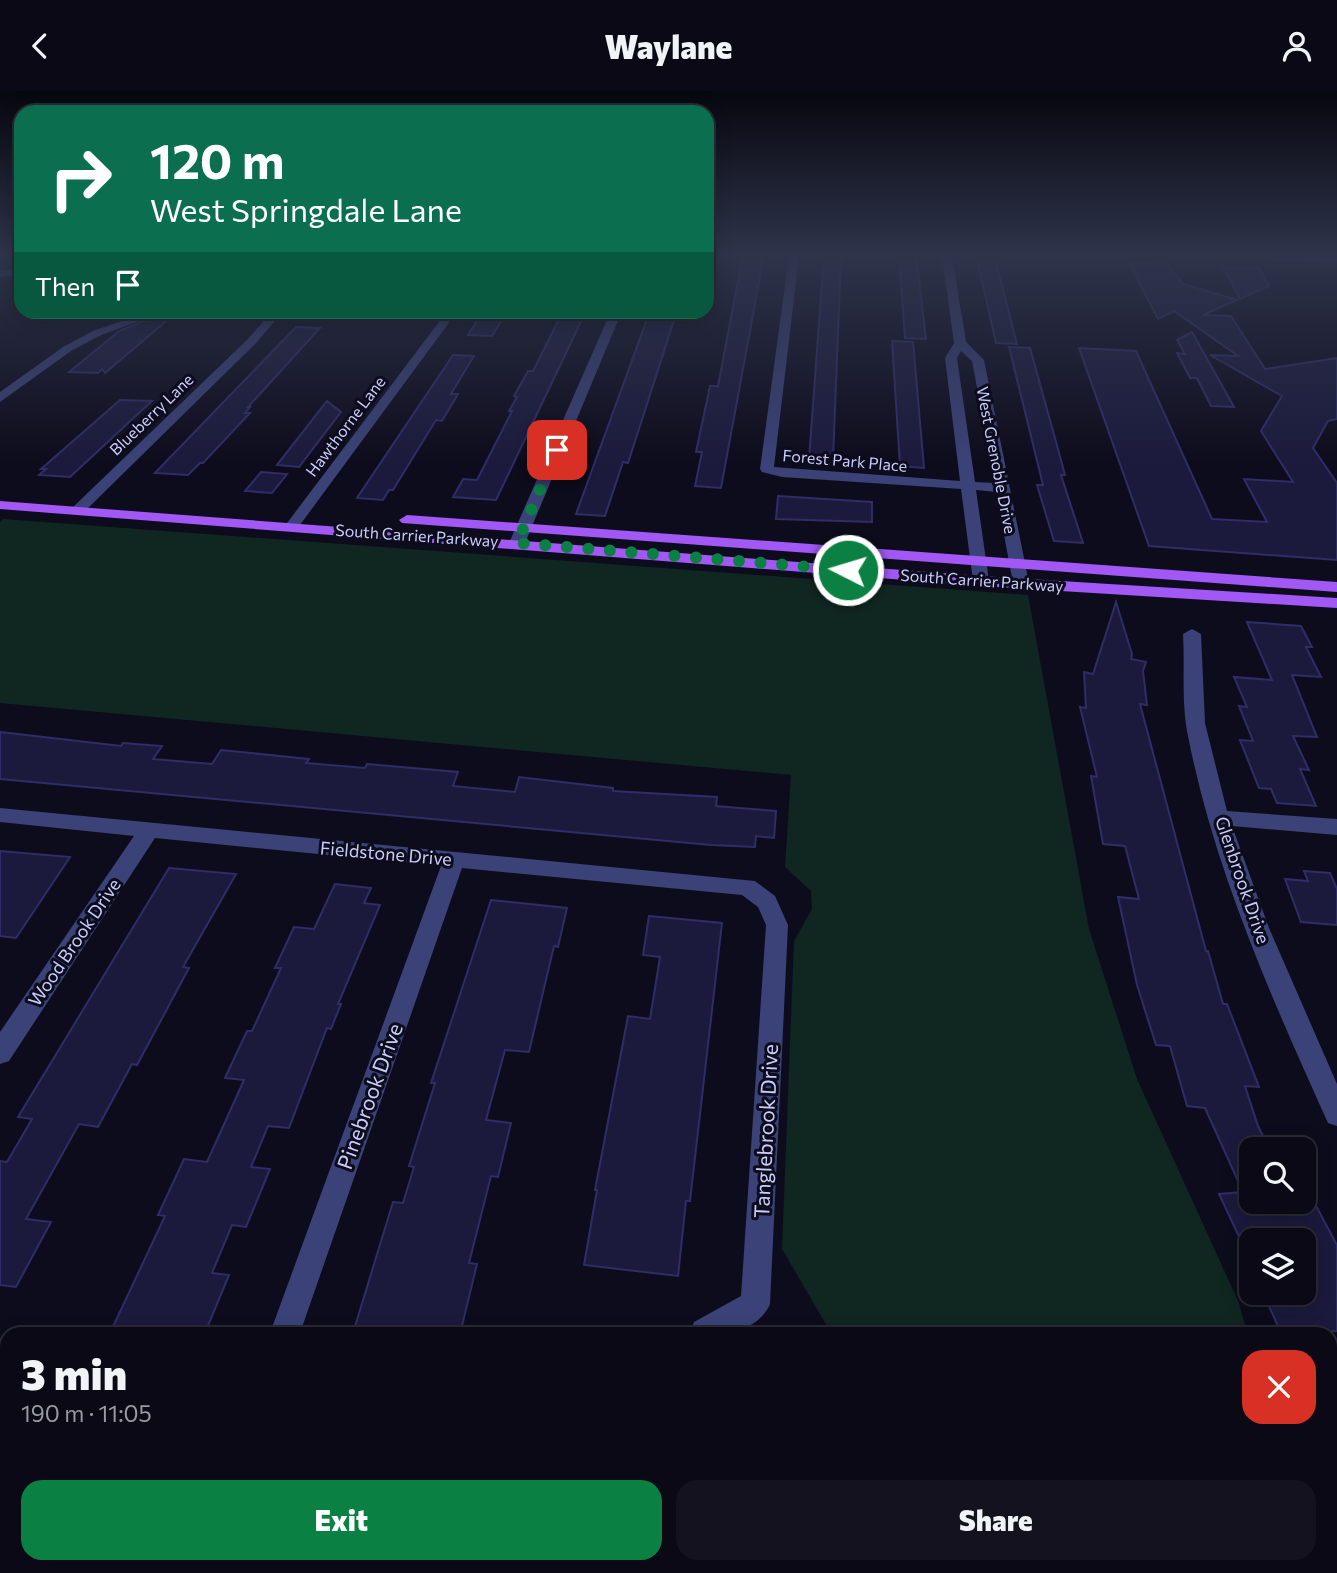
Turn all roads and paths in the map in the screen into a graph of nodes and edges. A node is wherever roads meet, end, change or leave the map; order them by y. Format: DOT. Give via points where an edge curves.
graph roads {
  1 [pos="120,325"];
  2 [pos="266,325"];
  3 [pos="442,325"];
  4 [pos="611,325"];
  5 [pos="785,325"];
  6 [pos="957,325"];
  7 [pos="960,343"];
  8 [pos="0,398"];
  9 [pos="967,487"];
  10 [pos="1003,488"];
  11 [pos="6,492"];
  12 [pos="89,499"];
  13 [pos="0,504"];
  14 [pos="77,511"];
  15 [pos="297,520"];
  16 [pos="521,535"];
  17 [pos="979,562"];
  18 [pos="1018,564"];
  19 [pos="981,581"];
  20 [pos="1021,583"];
  21 [pos="1337,587"];
  22 [pos="1337,603"];
  23 [pos="1192,634"];
  24 [pos="0,815"];
  25 [pos="1221,818"];
  26 [pos="1337,827"];
  27 [pos="149,830"];
  28 [pos="454,859"];
  29 [pos="767,902"];
  30 [pos="0,1053"];
  31 [pos="1337,1114"];
  32 [pos="287,1327"];
  33 [pos="715,1327"];
  1 -- 8 [label="street" via="67,349"];
  2 -- 12 [label="street, Blueberry Lane"];
  3 -- 15 [label="street, Hawthorne Lane"];
  4 -- 16 [label="street"];
  5 -- 9 [label="street, Forest Park Place" via="767,468 782,473"];
  6 -- 7 [label="street, West Grenoble Drive"];
  7 -- 9 [label="street, West Grenoble Drive" via="951,358"];
  7 -- 10 [label="street, West Grenoble Drive" via="978,360"];
  9 -- 10 [label="street"];
  9 -- 17 [label="street, West Grenoble Drive"];
  10 -- 18 [label="street, West Grenoble Drive"];
  11 -- 12 [label="main road, South Carrier Parkway"];
  11 -- 13 [label="main road"];
  12 -- 14 [label="street, Blueberry Lane"];
  12 -- 15 [label="main road, South Carrier Parkway"];
  13 -- 14 [label="main road, South Carrier Parkway"];
  14 -- 15 [label="main road, South Carrier Parkway"];
  15 -- 16 [label="main road, South Carrier Parkway"];
  16 -- 17 [label="main road, South Carrier Parkway"];
  16 -- 19 [label="main road, South Carrier Parkway"];
  17 -- 18 [label="main road, South Carrier Parkway"];
  17 -- 19 [label="street, West Grenoble Drive"];
  18 -- 20 [label="street, West Grenoble Drive"];
  18 -- 21 [label="main road, South Carrier Parkway"];
  19 -- 20 [label="main road, South Carrier Parkway"];
  20 -- 22 [label="main road, South Carrier Parkway"];
  23 -- 25 [label="street, Glenbrook Drive" via="1197,733"];
  24 -- 27 [label="street, Fieldstone Drive"];
  25 -- 26 [label="street"];
  25 -- 31 [label="street, Glenbrook Drive" via="1263,942"];
  27 -- 28 [label="street, Fieldstone Drive"];
  27 -- 30 [label="street, Wood Brook Drive"];
  28 -- 29 [label="street, Fieldstone Drive" via="747,887"];
  28 -- 32 [label="street, Pinebrook Drive"];
  29 -- 33 [label="street, Tanglebrook Drive" via="777,925 755,1304"];
}
